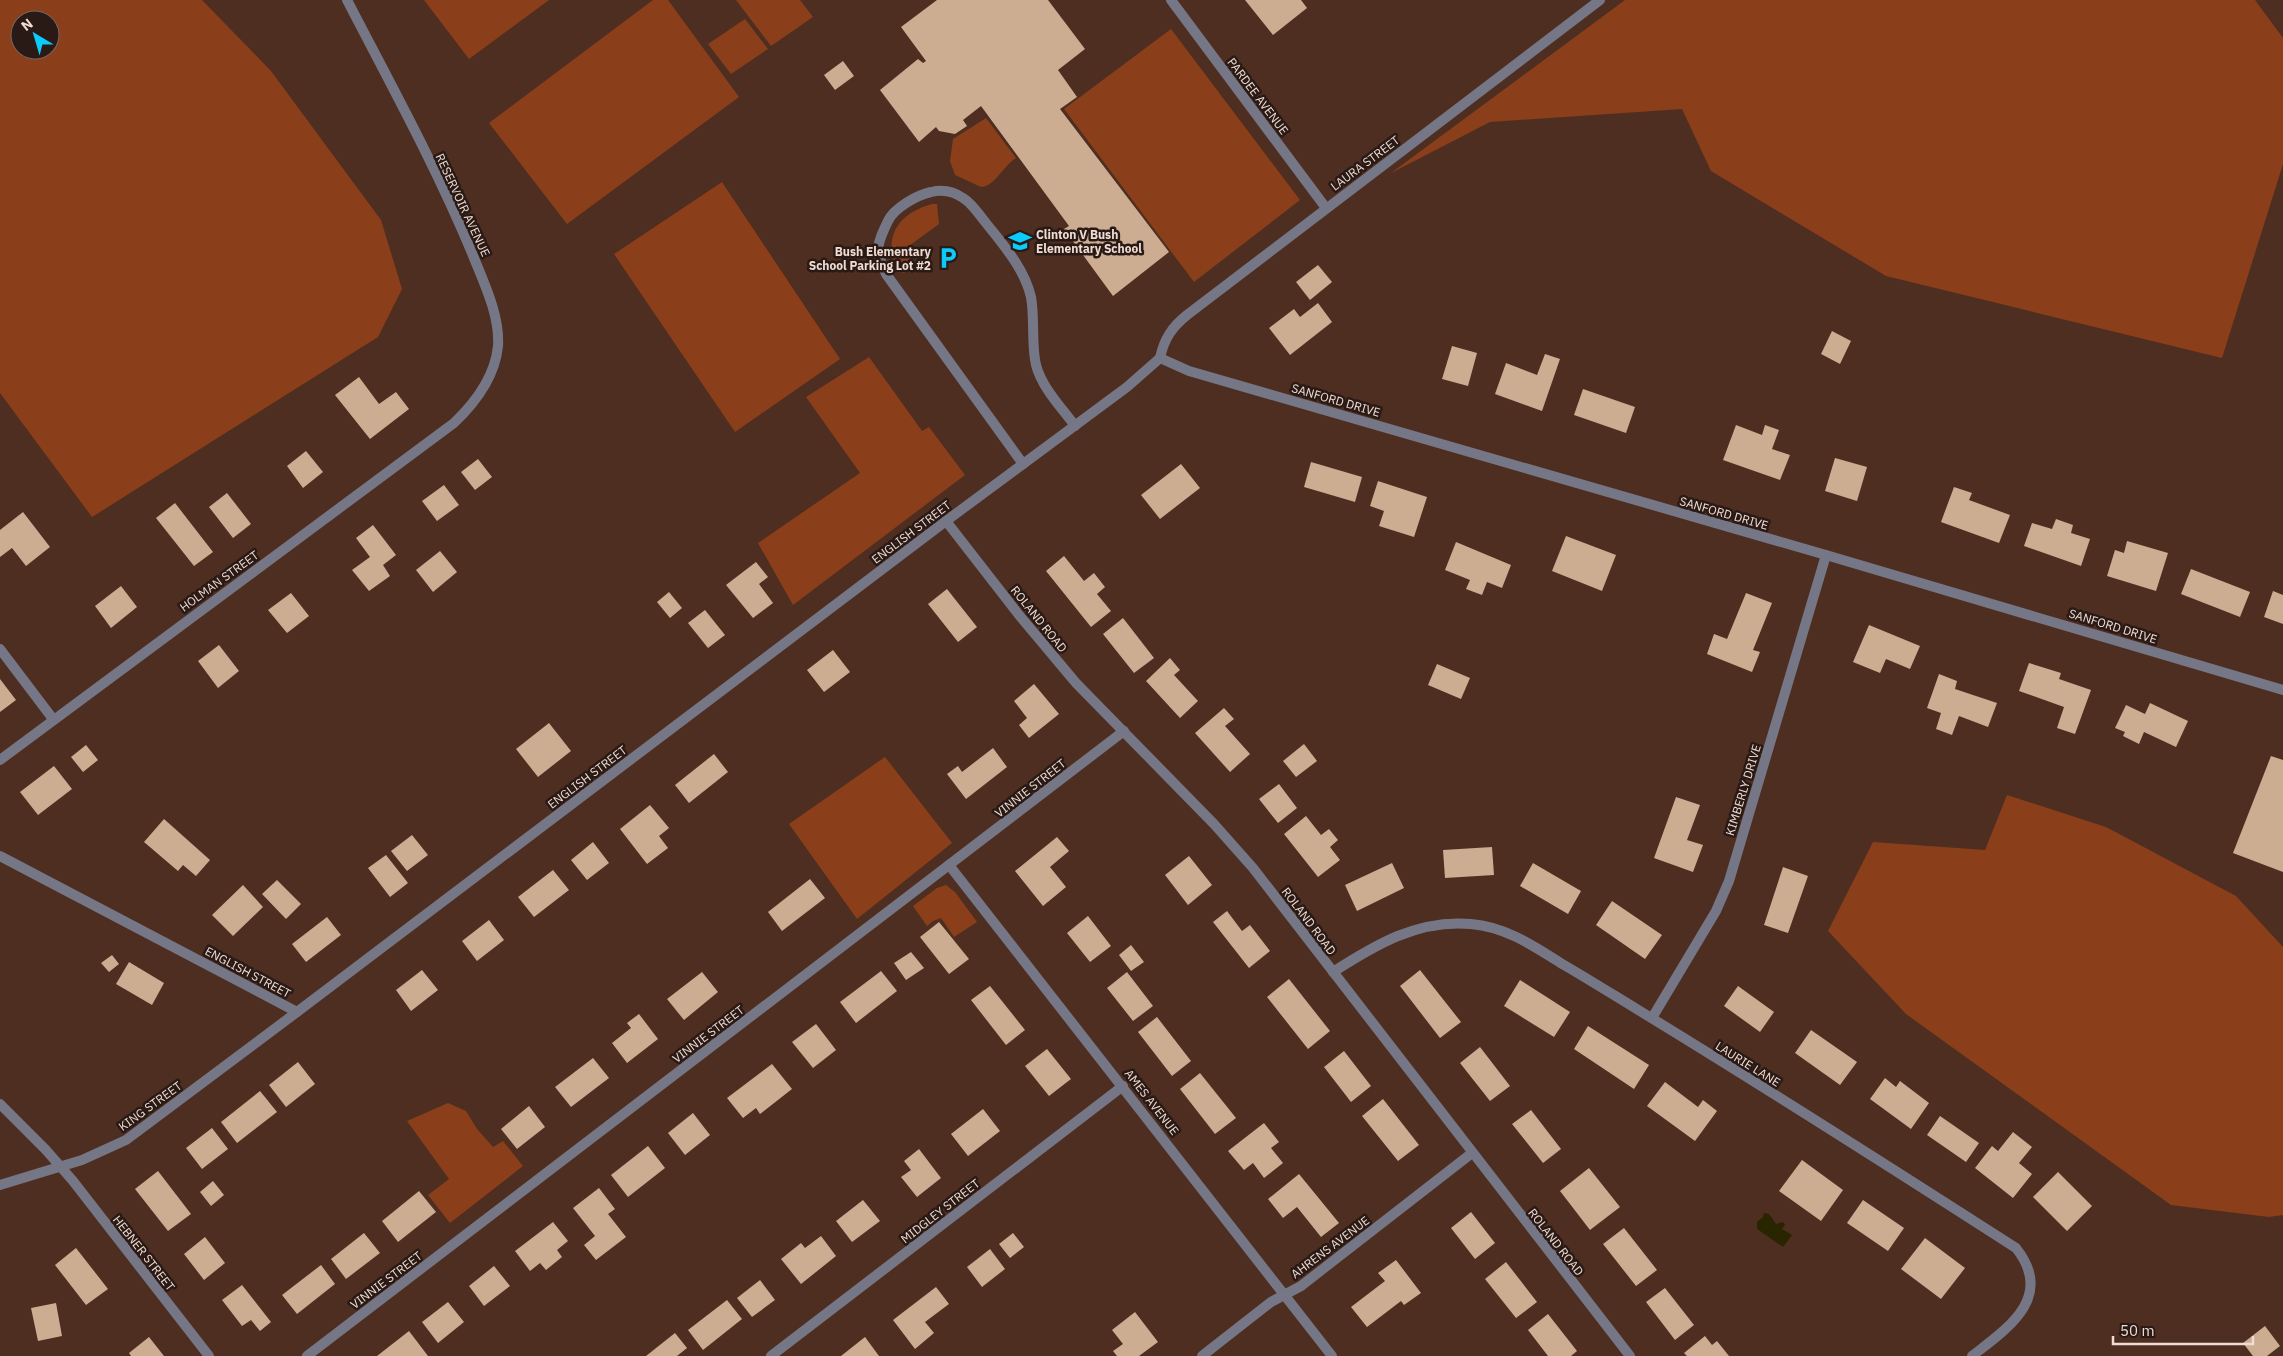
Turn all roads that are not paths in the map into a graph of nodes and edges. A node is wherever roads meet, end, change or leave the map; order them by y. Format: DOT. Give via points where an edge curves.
graph roads {
  1 [pos="347,0"];
  2 [pos="1171,0"];
  3 [pos="1600,0"];
  4 [pos="1326,208"];
  5 [pos="1160,358"];
  6 [pos="454,423"];
  7 [pos="1075,426"];
  8 [pos="1023,464"];
  9 [pos="946,521"];
  10 [pos="1826,555"];
  11 [pos="0,649"];
  12 [pos="2283,690"];
  13 [pos="53,719"];
  14 [pos="1124,731"];
  15 [pos="0,760"];
  16 [pos="0,856"];
  17 [pos="950,865"];
  18 [pos="1333,972"];
  19 [pos="297,1012"];
  20 [pos="1652,1018"];
  21 [pos="1123,1086"];
  22 [pos="0,1104"];
  23 [pos="1472,1153"];
  24 [pos="59,1166"];
  25 [pos="0,1185"];
  26 [pos="1285,1295"];
  27 [pos="209,1356"];
  28 [pos="307,1356"];
  29 [pos="771,1356"];
  30 [pos="1202,1356"];
  31 [pos="1332,1356"];
  32 [pos="1630,1356"];
  33 [pos="1972,1356"];
  1 -- 6 [label="street, RESERVOIR AVENUE" via="459,222 494,312 498,345 490,377 470,408"];
  2 -- 4 [label="street, PARDEE AVENUE"];
  3 -- 4 [label="street, LAURA STREET"];
  4 -- 5 [label="street, LAURA STREET" via="1178,322 1164,342"];
  5 -- 7 [label="street, ENGLISH STREET" via="1128,387"];
  5 -- 10 [label="street, SANFORD DRIVE" via="1189,371"];
  6 -- 13 [label="street, HOLMAN STREET"];
  7 -- 8 [label="street, ENGLISH STREET"];
  7 -- 8 [label="street" via="1052,395 1036,364 1031,298 1022,273 1007,250 970,204 953,192 932,192 902,207 890,217 878,246 877,253 886,274"];
  8 -- 9 [label="street, ENGLISH STREET"];
  9 -- 14 [label="street, ROLAND ROAD" via="1049,651"];
  9 -- 19 [label="street, ENGLISH STREET"];
  10 -- 12 [label="street, SANFORD DRIVE"];
  10 -- 20 [label="street, KIMBERLY DRIVE" via="1729,881 1716,911"];
  11 -- 13 [label="street"];
  13 -- 15 [label="street, HOLMAN STREET"];
  14 -- 17 [label="street, VINNIE STREET"];
  14 -- 18 [label="street, ROLAND ROAD" via="1253,868"];
  16 -- 19 [label="street, ENGLISH STREET"];
  17 -- 21 [label="street, AMES AVENUE"];
  17 -- 28 [label="street, VINNIE STREET"];
  18 -- 20 [label="street, LAURIE LANE" via="1382,942 1412,930 1441,924 1471,924 1494,928 1519,938"];
  18 -- 23 [label="street, ROLAND ROAD"];
  19 -- 24 [label="street, KING STREET" via="126,1140 105,1151"];
  20 -- 33 [label="street, LAURIE LANE" via="2016,1248 2029,1271 2031,1284 2027,1303 2017,1318"];
  21 -- 26 [label="street, AMES AVENUE"];
  21 -- 29 [label="street, MIDGLEY STREET"];
  22 -- 24 [label="street, HEBNER STREET"];
  23 -- 26 [label="street, AHRENS AVENUE" via="1301,1286"];
  23 -- 32 [label="street, ROLAND ROAD"];
  24 -- 25 [label="street, KING STREET"];
  24 -- 27 [label="street, HEBNER STREET"];
  26 -- 30 [label="street, AHRENS AVENUE" via="1271,1302"];
  26 -- 31 [label="street, AMES AVENUE"];
}
